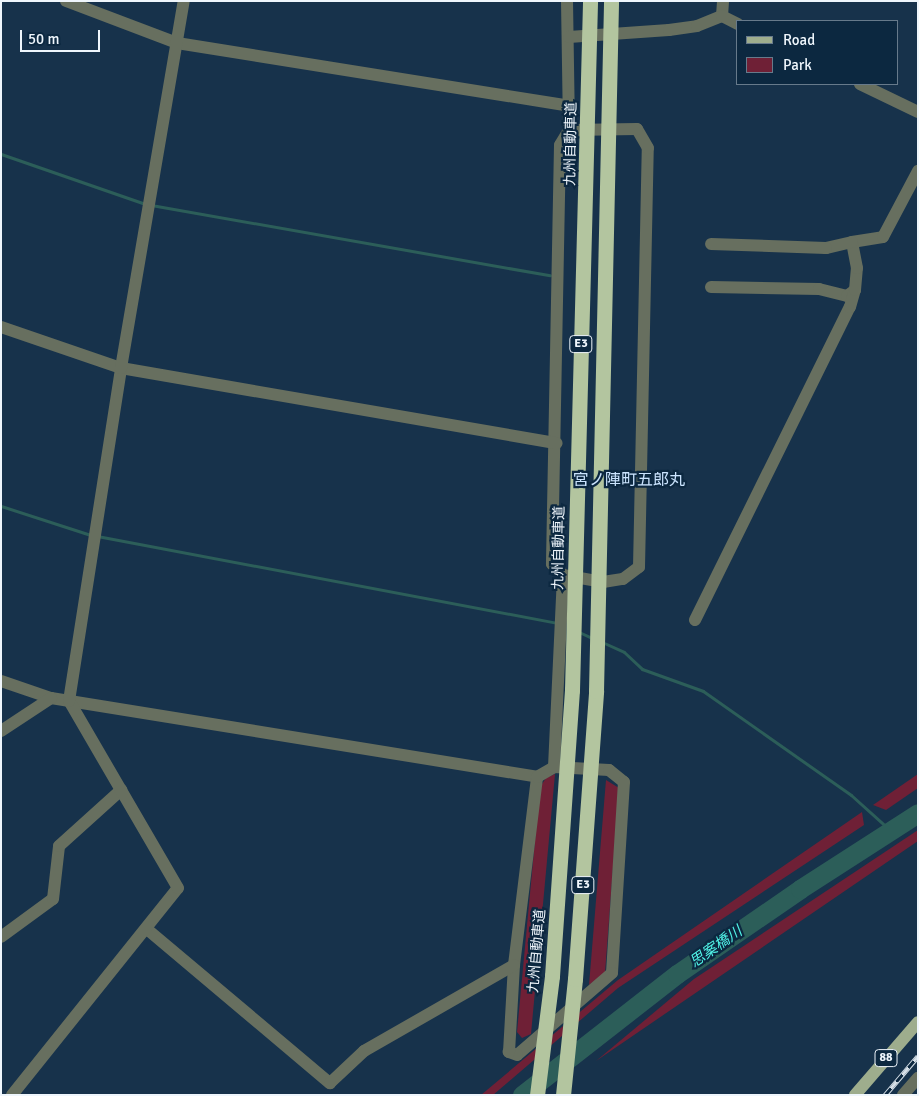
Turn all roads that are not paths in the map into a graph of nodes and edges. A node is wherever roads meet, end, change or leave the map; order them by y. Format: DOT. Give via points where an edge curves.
graph roads {
  1 [pos="66,1"];
  2 [pos="184,1"];
  3 [pos="567,1"];
  4 [pos="723,1"];
  5 [pos="590,8"];
  6 [pos="611,8"];
  7 [pos="722,16"];
  8 [pos="736,23"];
  9 [pos="569,37"];
  10 [pos="177,43"];
  11 [pos="862,85"];
  12 [pos="569,106"];
  13 [pos="918,112"];
  14 [pos="569,130"];
  15 [pos="918,171"];
  16 [pos="852,242"];
  17 [pos="711,244"];
  18 [pos="712,286"];
  19 [pos="855,290"];
  20 [pos="1,326"];
  21 [pos="121,368"];
  22 [pos="557,443"];
  23 [pos="563,575"];
  24 [pos="695,620"];
  25 [pos="1,681"];
  26 [pos="51,698"];
  27 [pos="69,701"];
  28 [pos="1,731"];
  29 [pos="554,767"];
  30 [pos="537,777"];
  31 [pos="121,790"];
  32 [pos="148,930"];
  33 [pos="4,932"];
  34 [pos="514,965"];
  35 [pos="918,1022"];
  36 [pos="918,1078"];
  37 [pos="908,1093"];
  38 [pos="12,1095"];
  39 [pos="537,1095"];
  40 [pos="563,1095"];
  41 [pos="855,1095"];
  1 -- 10 [label="street"];
  2 -- 10 [label="street"];
  3 -- 9 [label="street"];
  4 -- 7 [label="street"];
  5 -- 39 [label="highway, 九州自動車道 / E3" via="567,790 552,976"];
  6 -- 40 [label="highway, E3" via="600,542 590,792"];
  7 -- 8 [label="street"];
  7 -- 9 [label="street" via="697,26 669,30"];
  9 -- 12 [label="street"];
  10 -- 12 [label="street"];
  10 -- 21 [label="street"];
  11 -- 13 [label="street"];
  12 -- 14 [label="street"];
  14 -- 22 [label="street" via="560,145"];
  14 -- 23 [label="street" via="637,129 648,148 639,567 623,578 603,582"];
  15 -- 16 [label="street" via="883,237"];
  16 -- 17 [label="street" via="826,248"];
  16 -- 19 [label="street"];
  18 -- 19 [label="street" via="819,289 847,296"];
  19 -- 24 [label="street" via="829,351"];
  20 -- 21 [label="street"];
  21 -- 22 [label="street"];
  21 -- 27 [label="street"];
  22 -- 23 [label="street" via="552,564"];
  23 -- 29 [label="street"];
  25 -- 26 [label="street"];
  26 -- 27 [label="street"];
  26 -- 28 [label="street"];
  27 -- 30 [label="street"];
  27 -- 31 [label="street"];
  29 -- 30 [label="street"];
  29 -- 34 [label="street" via="609,770 624,782 612,973 517,1054 509,1052"];
  30 -- 34 [label="street"];
  31 -- 32 [label="street" via="178,888"];
  31 -- 33 [label="street" via="64,838 56,854 53,899"];
  32 -- 34 [label="street" via="330,1083 364,1051"];
  32 -- 38 [label="street"];
  35 -- 41 [label="main road, 88"];
  36 -- 37 [label="street"];
}
